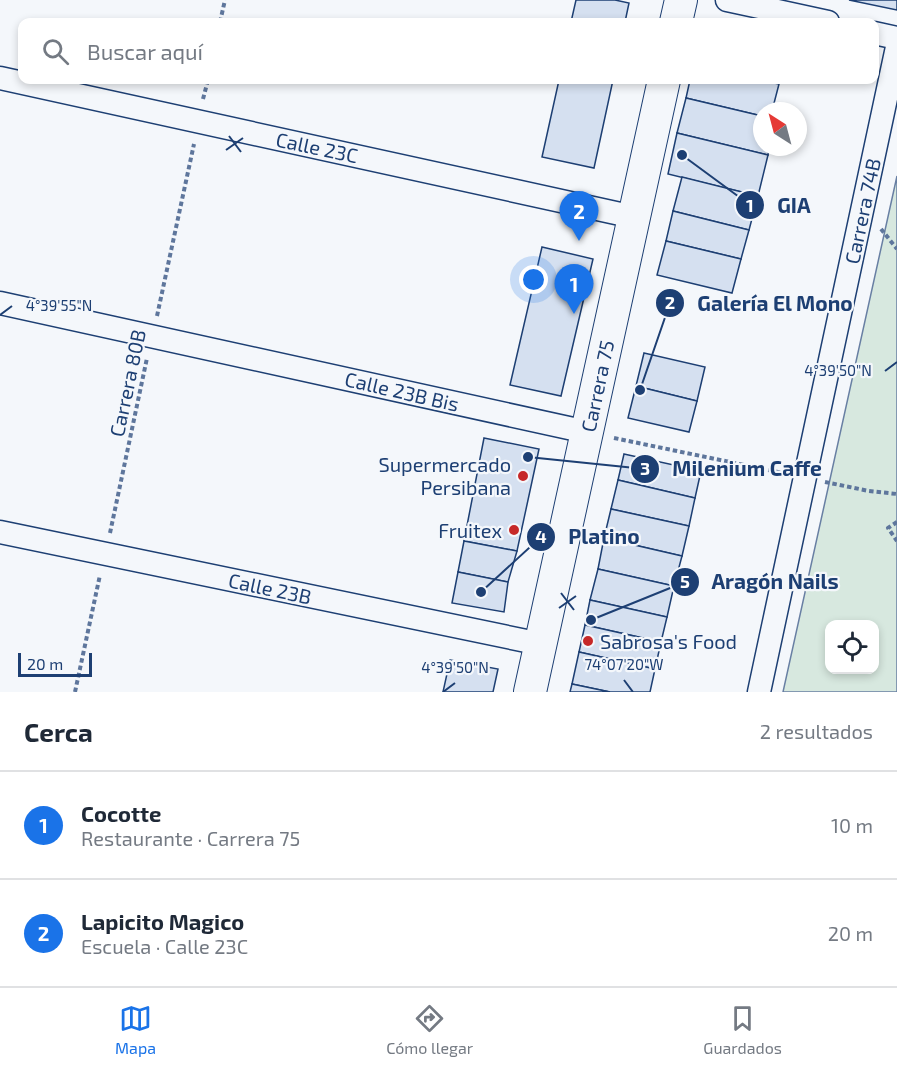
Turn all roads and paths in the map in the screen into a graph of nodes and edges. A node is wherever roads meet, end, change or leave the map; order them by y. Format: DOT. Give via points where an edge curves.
graph roads {
  1 [pos="225,0"];
  2 [pos="681,0"];
  3 [pos="727,0"];
  4 [pos="221,18"];
  5 [pos="677,18"];
  6 [pos="810,18"];
  7 [pos="879,34"];
  8 [pos="897,38"];
  9 [pos="897,47"];
  10 [pos="0,78"];
  11 [pos="18,82"];
  12 [pos="27,84"];
  13 [pos="207,84"];
  14 [pos="663,84"];
  15 [pos="198,122"];
  16 [pos="634,217"];
  17 [pos="878,223"];
  18 [pos="897,249"];
  19 [pos="0,303"];
  20 [pos="153,335"];
  21 [pos="587,432"];
  22 [pos="805,477"];
  23 [pos="897,494"];
  24 [pos="897,522"];
  25 [pos="0,532"];
  26 [pos="897,541"];
  27 [pos="105,554"];
  28 [pos="541,644"];
  29 [pos="75,692"];
  30 [pos="530,692"];
  31 [pos="759,692"];
  1 -- 4 [label="path"];
  2 -- 5 [label="street"];
  3 -- 6 [label="street"];
  7 -- 8 [label="street"];
  9 -- 22 [label="street, Carrera 74B"];
  10 -- 11 [label="street, Calle 23C"];
  12 -- 15 [label="street, Calle 23C"];
  13 -- 15 [label="path, Carrera 80B"];
  14 -- 16 [label="street, Carrera 75"];
  15 -- 16 [label="street, Calle 23C"];
  15 -- 20 [label="path, Carrera 80B"];
  16 -- 21 [label="street, Carrera 75"];
  17 -- 18 [label="path"];
  19 -- 20 [label="street, Calle 23B Bis"];
  20 -- 21 [label="street, Calle 23B Bis"];
  20 -- 27 [label="path, Carrera 80B"];
  21 -- 22 [label="path"];
  21 -- 28 [label="street, Carrera 75"];
  22 -- 23 [label="path"];
  22 -- 31 [label="street, Carrera 74B"];
  24 -- 26 [label="path" via="888,528"];
  25 -- 27 [label="street, Calle 23B"];
  27 -- 28 [label="street, Calle 23B"];
  27 -- 29 [label="path, Carrera 80B"];
  28 -- 30 [label="street, Carrera 75"];
}
